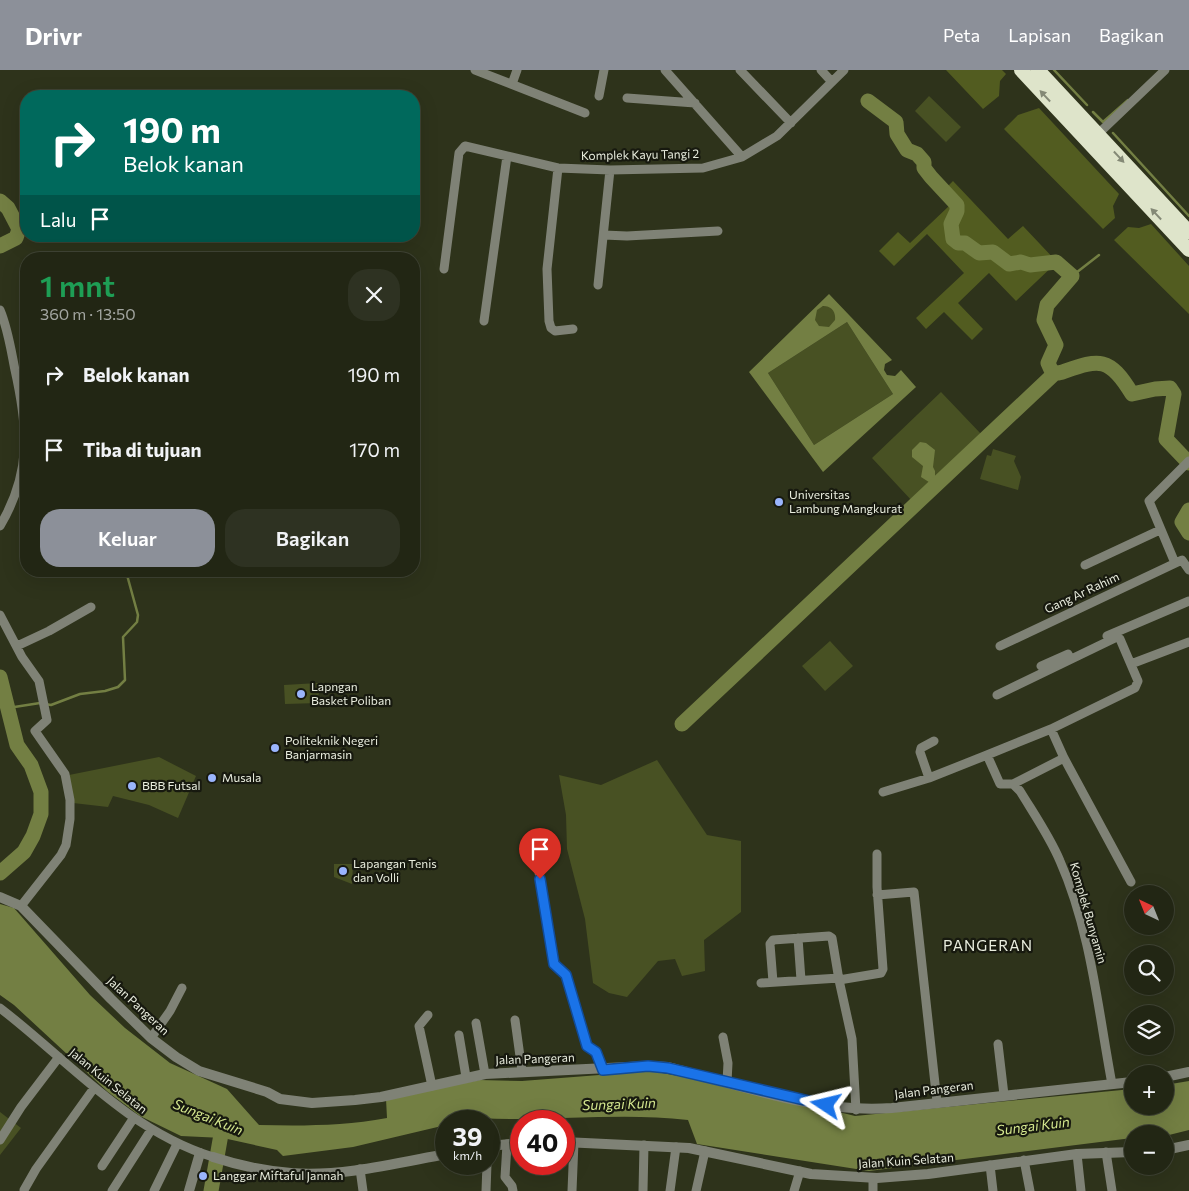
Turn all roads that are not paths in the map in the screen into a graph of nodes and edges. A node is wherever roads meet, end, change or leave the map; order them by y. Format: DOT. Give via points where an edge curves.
graph roads {
  1 [pos="475,70"];
  2 [pos="517,70"];
  3 [pos="604,70"];
  4 [pos="665,70"];
  5 [pos="740,70"];
  6 [pos="821,70"];
  7 [pos="844,70"];
  8 [pos="1021,70"];
  9 [pos="1038,70"];
  10 [pos="1165,70"];
  11 [pos="832,82"];
  12 [pos="512,84"];
  13 [pos="599,96"];
  14 [pos="627,98"];
  15 [pos="695,103"];
  16 [pos="586,113"];
  17 [pos="791,123"];
  18 [pos="1098,134"];
  19 [pos="508,156"];
  20 [pos="742,157"];
  21 [pos="558,168"];
  22 [pos="610,170"];
  23 [pos="718,231"];
  24 [pos="1189,232"];
  25 [pos="604,235"];
  26 [pos="1189,250"];
  27 [pos="444,269"];
  28 [pos="598,285"];
  29 [pos="0,310"];
  30 [pos="484,321"];
  31 [pos="573,329"];
  32 [pos="20,386"];
  33 [pos="1189,460"];
  34 [pos="20,480"];
  35 [pos="0,526"];
  36 [pos="1160,530"];
  37 [pos="1175,563"];
  38 [pos="1085,565"];
  39 [pos="1189,570"];
  40 [pos="1189,601"];
  41 [pos="92,607"];
  42 [pos="0,615"];
  43 [pos="1189,642"];
  44 [pos="17,646"];
  45 [pos="1000,646"];
  46 [pos="1131,664"];
  47 [pos="1041,666"];
  48 [pos="997,695"];
  49 [pos="1051,729"];
  50 [pos="934,741"];
  51 [pos="987,755"];
  52 [pos="1064,758"];
  53 [pos="929,778"];
  54 [pos="1014,784"];
  55 [pos="883,792"];
  56 [pos="877,854"];
  57 [pos="538,860"];
  58 [pos="1131,882"];
  59 [pos="877,895"];
  60 [pos="4,898"];
  61 [pos="21,906"];
  62 [pos="798,938"];
  63 [pos="839,979"];
  64 [pos="801,980"];
  65 [pos="761,982"];
  66 [pos="773,982"];
  67 [pos="182,988"];
  68 [pos="0,1008"];
  69 [pos="428,1015"];
  70 [pos="515,1020"];
  71 [pos="476,1023"];
  72 [pos="459,1035"];
  73 [pos="723,1037"];
  74 [pos="151,1038"];
  75 [pos="998,1044"];
  76 [pos="59,1057"];
  77 [pos="603,1070"];
  78 [pos="522,1071"];
  79 [pos="1189,1072"];
  80 [pos="485,1074"];
  81 [pos="1174,1075"];
  82 [pos="466,1077"];
  83 [pos="727,1082"];
  84 [pos="1124,1083"];
  85 [pos="1112,1084"];
  86 [pos="432,1086"];
  87 [pos="94,1088"];
  88 [pos="1004,1095"];
  89 [pos="937,1102"];
  90 [pos="856,1110"];
  91 [pos="133,1119"];
  92 [pos="151,1130"];
  93 [pos="0,1140"];
  94 [pos="575,1142"];
  95 [pos="177,1144"];
  96 [pos="506,1144"];
  97 [pos="510,1144"];
  98 [pos="500,1145"];
  99 [pos="644,1145"];
  100 [pos="1189,1145"];
  101 [pos="676,1147"];
  102 [pos="1174,1148"];
  103 [pos="705,1151"];
  104 [pos="1106,1152"];
  105 [pos="1124,1152"];
  106 [pos="200,1153"];
  107 [pos="1077,1154"];
  108 [pos="435,1156"];
  109 [pos="217,1159"];
  110 [pos="1024,1160"];
  111 [pos="990,1165"];
  112 [pos="102,1166"];
  113 [pos="360,1169"];
  114 [pos="800,1171"];
  115 [pos="487,1175"];
  116 [pos="571,1175"];
  117 [pos="873,1178"];
  118 [pos="24,1190"];
  119 [pos="112,1191"];
  120 [pos="154,1191"];
  121 [pos="189,1191"];
  122 [pos="363,1191"];
  123 [pos="486,1191"];
  124 [pos="513,1191"];
  125 [pos="572,1191"];
  126 [pos="643,1191"];
  127 [pos="670,1191"];
  128 [pos="696,1191"];
  129 [pos="794,1191"];
  130 [pos="872,1191"];
  131 [pos="993,1191"];
  132 [pos="1030,1191"];
  133 [pos="1081,1191"];
  134 [pos="1112,1191"];
  1 -- 12 [label="street"];
  2 -- 12 [label="street"];
  3 -- 13 [label="street"];
  4 -- 15 [label="street"];
  5 -- 17 [label="street"];
  6 -- 11 [label="street"];
  7 -- 11 [label="street, Komplek Kayu Tangi 2"];
  26 -- 8 [label="highway, one-way"];
  9 -- 18 [label="highway"];
  10 -- 18 [label="street"];
  11 -- 17 [label="street, Komplek Kayu Tangi 2"];
  12 -- 16 [label="street"];
  14 -- 15 [label="street"];
  15 -- 20 [label="street"];
  17 -- 20 [label="street, Komplek Kayu Tangi 2" via="777,136"];
  18 -- 24 [label="highway, one-way"];
  19 -- 21 [label="street, Komplek Kayu Tangi 2"];
  19 -- 27 [label="street, Komplek Kayu Tangi 2" via="465,146 459,153"];
  19 -- 30 [label="street"];
  20 -- 22 [label="street, Komplek Kayu Tangi 2" via="692,169"];
  21 -- 22 [label="street, Komplek Kayu Tangi 2"];
  21 -- 31 [label="street" via="547,268 549,321 555,331"];
  22 -- 25 [label="street"];
  23 -- 25 [label="street"];
  25 -- 28 [label="street"];
  29 -- 32 [label="street"];
  33 -- 36 [label="street" via="1150,503"];
  34 -- 35 [label="street"];
  36 -- 37 [label="street"];
  36 -- 38 [label="street"];
  37 -- 39 [label="street" via="1184,561"];
  37 -- 45 [label="street, Gang Ar Rahim"];
  40 -- 47 [label="street"];
  41 -- 44 [label="street"];
  42 -- 44 [label="street"];
  43 -- 46 [label="street"];
  44 -- 61 [label="street" via="40,681 48,720 35,731 65,774 70,800 66,845"];
  46 -- 48 [label="street" via="1117,638"];
  46 -- 49 [label="street" via="1138,681 1135,688"];
  49 -- 51 [label="street"];
  49 -- 52 [label="street"];
  50 -- 53 [label="street" via="923,746 920,752"];
  51 -- 53 [label="street"];
  51 -- 54 [label="street, Komplek Bunyamin" via="1000,784"];
  52 -- 54 [label="street"];
  52 -- 58 [label="street"];
  53 -- 55 [label="street"];
  54 -- 85 [label="street, Komplek Bunyamin" via="1052,844 1070,886 1088,949"];
  56 -- 59 [label="street"];
  57 -- 77 [label="street" via="554,964 566,975 587,1046 596,1052"];
  59 -- 63 [label="street" via="882,971"];
  59 -- 89 [label="street" via="914,892"];
  60 -- 61 [label="street, Jalan Pangeran"];
  61 -- 74 [label="street, Jalan Pangeran"];
  62 -- 63 [label="street" via="831,937"];
  62 -- 64 [label="street"];
  62 -- 66 [label="street" via="771,942"];
  63 -- 64 [label="street"];
  63 -- 90 [label="street" via="853,1048"];
  64 -- 66 [label="street"];
  65 -- 66 [label="street"];
  67 -- 74 [label="street"];
  68 -- 76 [label="street, Jalan Kuin Selatan"];
  69 -- 86 [label="street" via="420,1026"];
  70 -- 78 [label="street"];
  71 -- 80 [label="street"];
  72 -- 82 [label="street"];
  73 -- 83 [label="street" via="728,1063"];
  74 -- 86 [label="street, Jalan Pangeran" via="199,1071 287,1100 312,1103 355,1100"];
  75 -- 88 [label="street"];
  76 -- 87 [label="street, Jalan Kuin Selatan"];
  76 -- 93 [label="street"];
  77 -- 78 [label="street, Jalan Pangeran"];
  77 -- 83 [label="street, Jalan Pangeran" via="648,1066"];
  78 -- 80 [label="street, Jalan Pangeran"];
  79 -- 81 [label="street"];
  80 -- 82 [label="street, Jalan Pangeran"];
  82 -- 86 [label="street, Jalan Pangeran"];
  83 -- 90 [label="street, Jalan Pangeran" via="811,1103"];
  84 -- 85 [label="street, Jalan Pangeran"];
  85 -- 88 [label="street, Jalan Pangeran"];
  87 -- 91 [label="street, Jalan Kuin Selatan"];
  87 -- 118 [label="street"];
  88 -- 89 [label="street, Jalan Pangeran"];
  89 -- 90 [label="street, Jalan Pangeran"];
  91 -- 92 [label="street, Jalan Kuin Selatan"];
  91 -- 112 [label="street"];
  92 -- 95 [label="street, Jalan Kuin Selatan"];
  92 -- 119 [label="street"];
  94 -- 99 [label="street, Jalan Kuin Selatan"];
  95 -- 106 [label="street, Jalan Kuin Selatan"];
  95 -- 120 [label="street"];
  96 -- 97 [label="street"];
  96 -- 98 [label="street"];
  96 -- 124 [label="street" via="505,1177"];
  99 -- 101 [label="street, Jalan Kuin Selatan"];
  99 -- 126 [label="street"];
  100 -- 102 [label="street"];
  101 -- 103 [label="street, Jalan Kuin Selatan"];
  101 -- 127 [label="street"];
  103 -- 114 [label="street, Jalan Kuin Selatan"];
  103 -- 128 [label="street"];
  104 -- 105 [label="street, Jalan Kuin Selatan"];
  104 -- 107 [label="street, Jalan Kuin Selatan"];
  104 -- 134 [label="street"];
  106 -- 109 [label="street, Jalan Kuin Selatan"];
  106 -- 121 [label="street"];
  107 -- 110 [label="street, Jalan Kuin Selatan"];
  107 -- 133 [label="street"];
  108 -- 113 [label="street, Jalan Kuin Selatan"];
  109 -- 113 [label="street, Jalan Kuin Selatan" via="292,1173"];
  110 -- 111 [label="street, Jalan Kuin Selatan"];
  110 -- 132 [label="street"];
  111 -- 117 [label="street, Jalan Kuin Selatan"];
  111 -- 131 [label="street"];
  113 -- 122 [label="street"];
  114 -- 117 [label="street, Jalan Kuin Selatan"];
  114 -- 129 [label="street"];
  115 -- 123 [label="street"];
  116 -- 125 [label="street"];
  117 -- 130 [label="street"];
}
